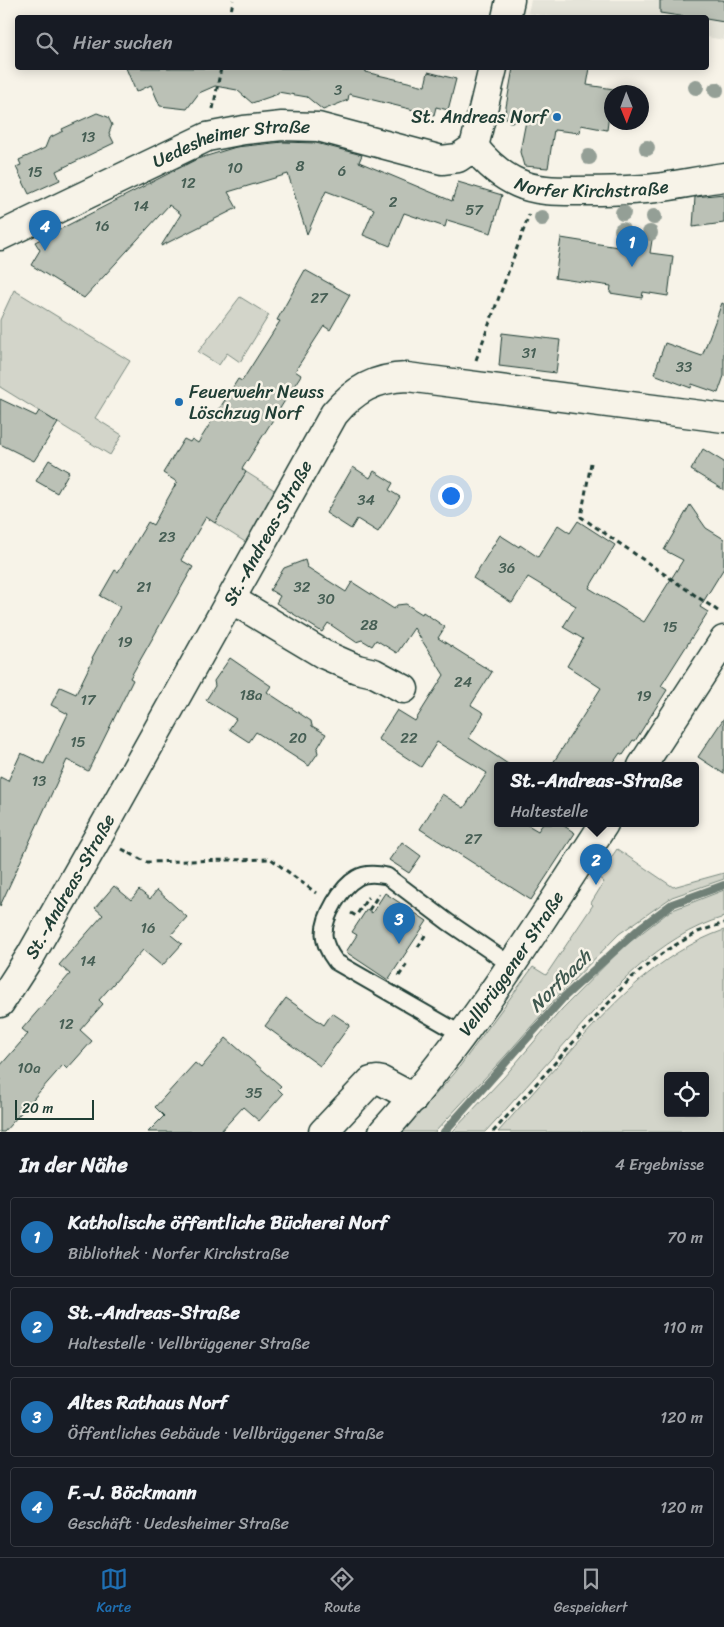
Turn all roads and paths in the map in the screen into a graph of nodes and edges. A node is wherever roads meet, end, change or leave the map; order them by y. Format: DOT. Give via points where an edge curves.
graph roads {
  1 [pos="233,0"];
  2 [pos="510,0"];
  3 [pos="230,15"];
  4 [pos="507,15"];
  5 [pos="221,70"];
  6 [pos="493,70"];
  7 [pos="208,137"];
  8 [pos="474,147"];
  9 [pos="724,177"];
  10 [pos="538,189"];
  11 [pos="0,236"];
  12 [pos="467,386"];
  13 [pos="724,418"];
  14 [pos="591,463"];
  15 [pos="231,599"];
  16 [pos="724,616"];
  17 [pos="724,640"];
  18 [pos="404,689"];
  19 [pos="645,762"];
  20 [pos="602,827"];
  21 [pos="98,837"];
  22 [pos="333,905"];
  23 [pos="724,923"];
  24 [pos="511,964"];
  25 [pos="0,1004"];
  26 [pos="463,1035"];
  27 [pos="414,1098"];
  28 [pos="323,1132"];
  29 [pos="383,1132"];
  30 [pos="493,1132"];
  1 -- 3 [label="path"];
  2 -- 4 [label="street"];
  5 -- 7 [label="path"];
  6 -- 8 [label="street"];
  7 -- 8 [label="street, Uedesheimer Straße" via="282,126 318,127 442,160 458,158"];
  7 -- 11 [label="street, Uedesheimer Straße"];
  8 -- 10 [label="street, Norfer Kirchstraße" via="504,175"];
  9 -- 10 [label="street, Norfer Kirchstraße" via="614,191"];
  10 -- 12 [label="path"];
  12 -- 13 [label="street, St.-Andreas-Straße"];
  12 -- 15 [label="street, St.-Andreas-Straße" via="407,377 392,378 368,384 345,400 334,414"];
  14 -- 16 [label="path" via="581,517"];
  15 -- 18 [label="street" via="323,654 374,673"];
  15 -- 21 [label="street, St.-Andreas-Straße"];
  17 -- 19 [label="street"];
  20 -- 24 [label="street, Vellbrüggener Straße"];
  21 -- 22 [label="path" via="146,862 270,859"];
  21 -- 25 [label="street, St.-Andreas-Straße"];
  22 -- 24 [label="lane" via="357,878 378,874 387,876"];
  22 -- 26 [label="lane" via="324,936 336,962"];
  23 -- 30 [label="path" via="698,932 665,950 630,979"];
  24 -- 26 [label="street, Vellbrüggener Straße"];
  26 -- 27 [label="street, Vellbrüggener Straße"];
  27 -- 28 [label="street" via="377,1080 371,1081"];
  27 -- 29 [label="street, Vellbrüggener Straße"];
}
